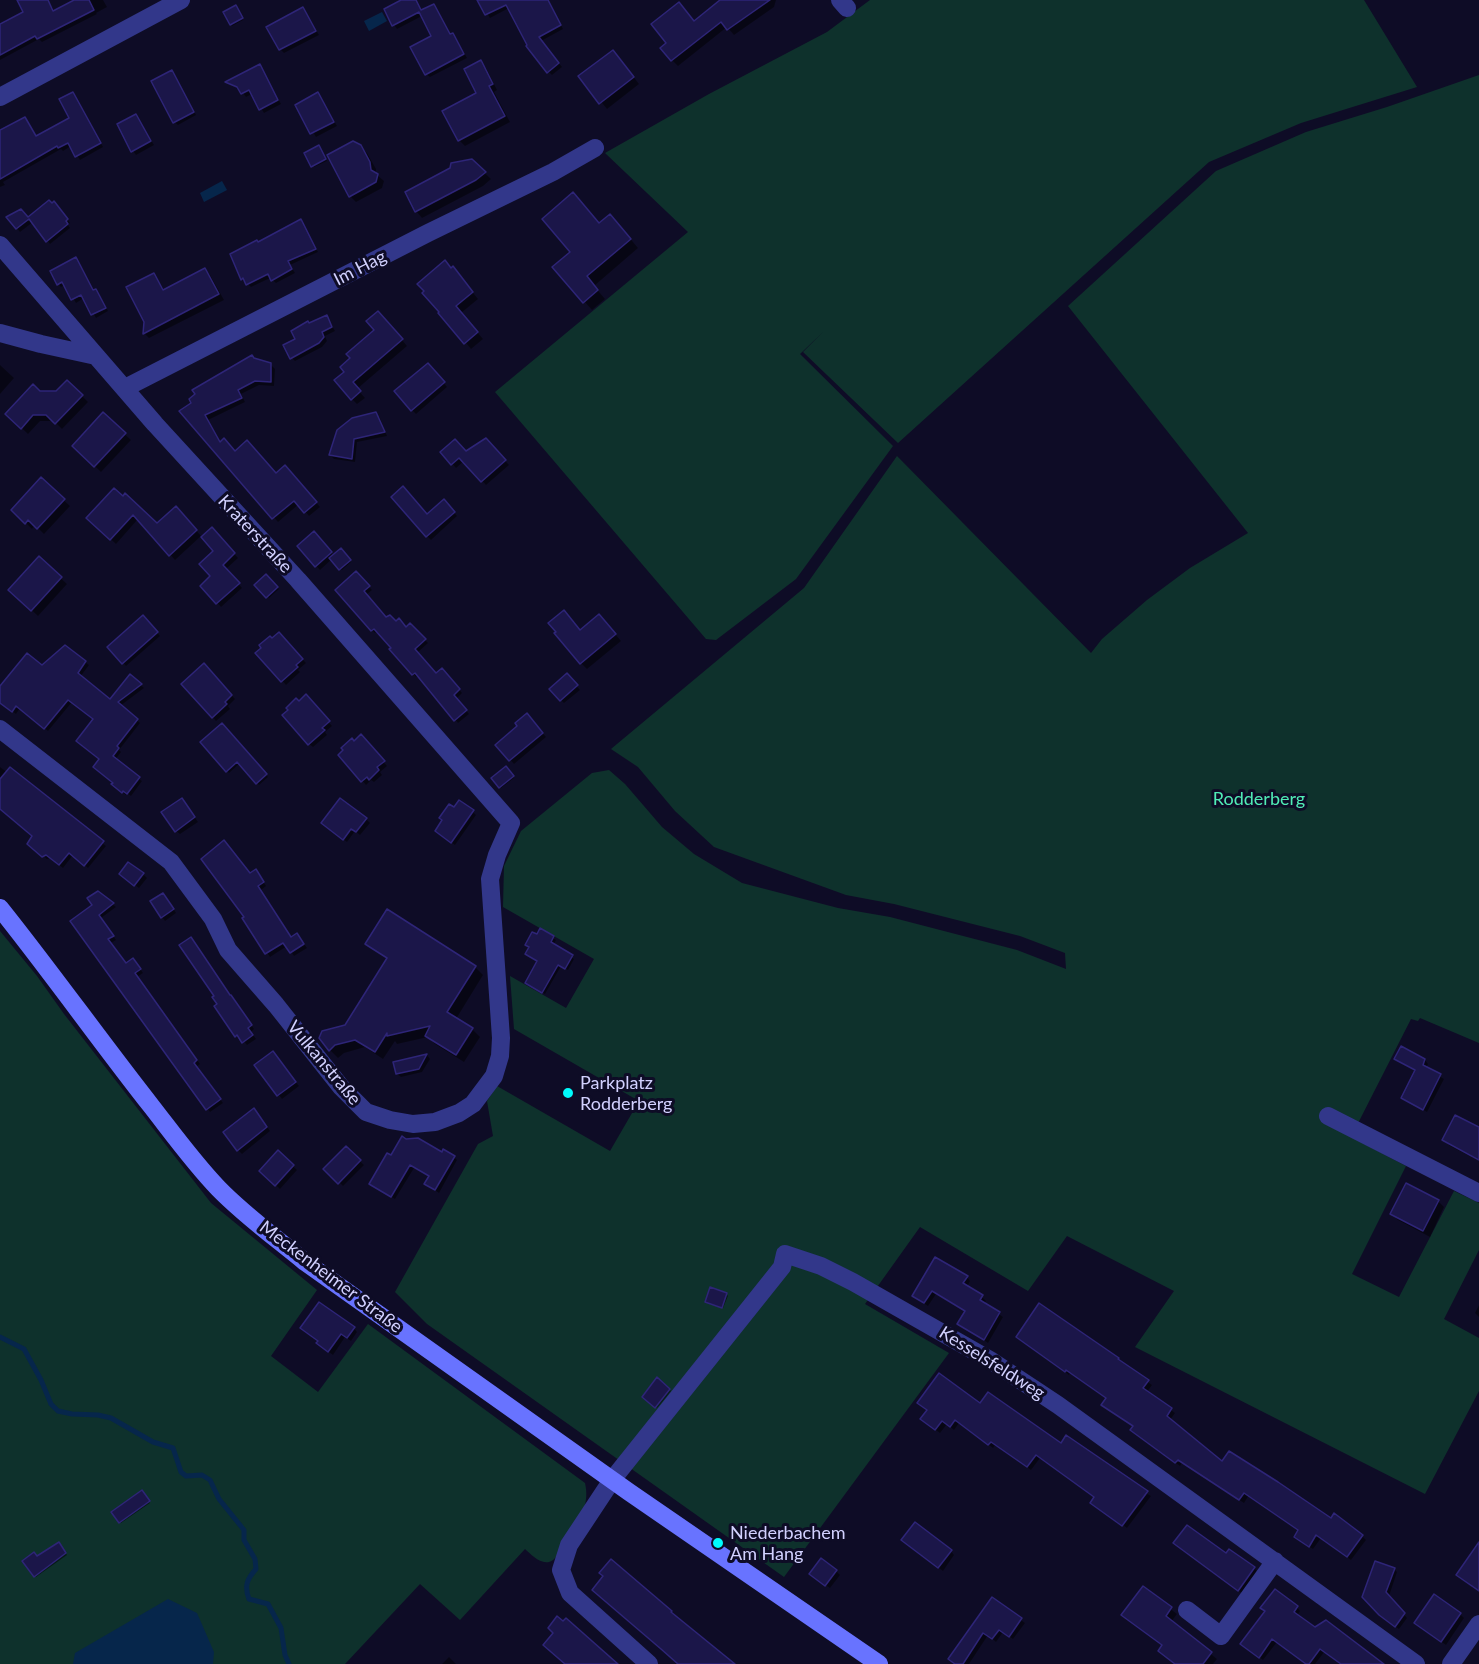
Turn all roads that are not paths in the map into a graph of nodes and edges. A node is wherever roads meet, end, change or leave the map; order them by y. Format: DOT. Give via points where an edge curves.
graph roads {
  1 [pos="181,0"];
  2 [pos="0,98"];
  3 [pos="595,148"];
  4 [pos="0,245"];
  5 [pos="0,333"];
  6 [pos="96,356"];
  7 [pos="125,388"];
  8 [pos="0,729"];
  9 [pos="511,823"];
  10 [pos="0,908"];
  11 [pos="1328,1116"];
  12 [pos="1479,1193"];
  13 [pos="612,1480"];
  14 [pos="1275,1561"];
  15 [pos="1187,1611"];
  16 [pos="1479,1624"];
  17 [pos="1394,1657"];
  18 [pos="649,1664"];
  19 [pos="879,1664"];
  20 [pos="1416,1664"];
  21 [pos="1451,1664"];
  1 -- 2 [label="street"];
  3 -- 7 [label="street, Im Hag"];
  4 -- 6 [label="street, Kraterstraße"];
  5 -- 6 [label="street"];
  6 -- 7 [label="street, Kraterstraße"];
  7 -- 9 [label="street, Kraterstraße"];
  8 -- 9 [label="street, Vulkanstraße" via="171,862 213,919 228,950 341,1087 366,1112 390,1120 435,1122 459,1113 473,1104 494,1076 501,1038 490,879"];
  10 -- 13 [label="main road, Meckenheimer Straße" via="219,1189 305,1262"];
  11 -- 12 [label="street"];
  13 -- 14 [label="street, Kesselsfeldweg" via="782,1267 784,1254 853,1282 990,1360"];
  13 -- 18 [label="street" via="569,1545 561,1570 570,1593"];
  13 -- 19 [label="main road, Meckenheimer Straße"];
  14 -- 15 [label="street" via="1221,1635"];
  14 -- 17 [label="street, Kesselsfeldweg"];
  16 -- 21 [label="street"];
  17 -- 20 [label="street, Kesselsfeldweg"];
}
